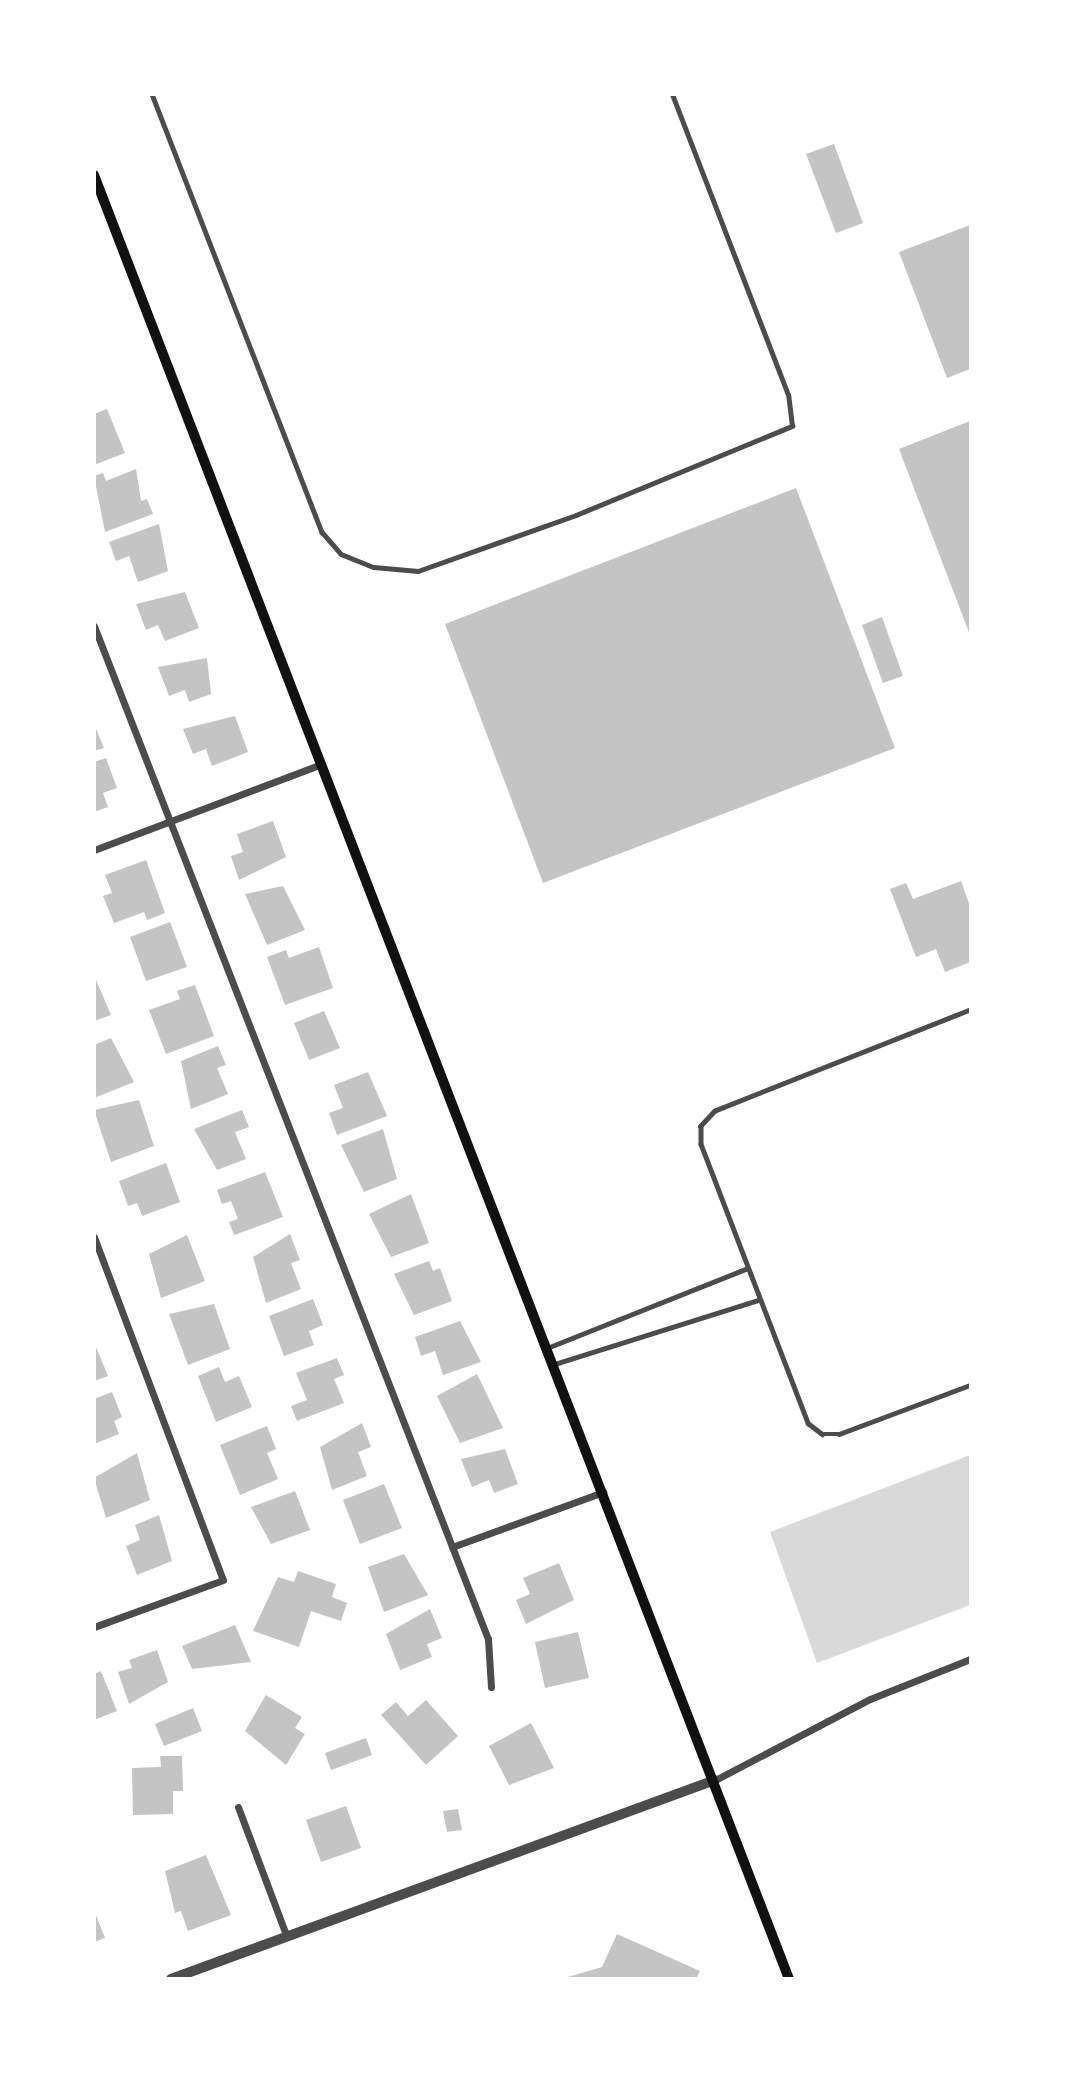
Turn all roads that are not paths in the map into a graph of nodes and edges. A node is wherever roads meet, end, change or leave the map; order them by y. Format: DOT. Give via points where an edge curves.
graph roads {
  1 [pos="152,94"];
  2 [pos="672,94"];
  3 [pos="94,175"];
  4 [pos="94,626"];
  5 [pos="321,764"];
  6 [pos="169,822"];
  7 [pos="94,850"];
  8 [pos="971,1010"];
  9 [pos="94,1237"];
  10 [pos="746,1269"];
  11 [pos="758,1300"];
  12 [pos="547,1348"];
  13 [pos="553,1364"];
  14 [pos="971,1385"];
  15 [pos="603,1492"];
  16 [pos="452,1546"];
  17 [pos="94,1628"];
  18 [pos="971,1659"];
  19 [pos="491,1687"];
  20 [pos="715,1780"];
  21 [pos="238,1807"];
  22 [pos="286,1935"];
  23 [pos="171,1979"];
  24 [pos="789,1979"];
  1 -- 2 [label="lane" via="322,532 341,554 374,567 418,571 602,505 792,426 788,395"];
  3 -- 5 [label="main road"];
  4 -- 6 [label="street"];
  5 -- 6 [label="street"];
  5 -- 12 [label="main road"];
  6 -- 7 [label="street"];
  6 -- 16 [label="street"];
  8 -- 10 [label="lane" via="715,1111 701,1126 701,1144"];
  9 -- 17 [label="street" via="223,1580"];
  10 -- 11 [label="lane"];
  10 -- 12 [label="lane"];
  11 -- 13 [label="lane"];
  11 -- 14 [label="lane" via="798,1407 822,1434"];
  12 -- 13 [label="main road"];
  13 -- 15 [label="main road"];
  15 -- 16 [label="street"];
  15 -- 20 [label="main road"];
  16 -- 19 [label="street" via="488,1639"];
  18 -- 20 [label="street" via="870,1699"];
  20 -- 22 [label="street"];
  20 -- 24 [label="main road"];
  21 -- 22 [label="street"];
  22 -- 23 [label="street"];
}
